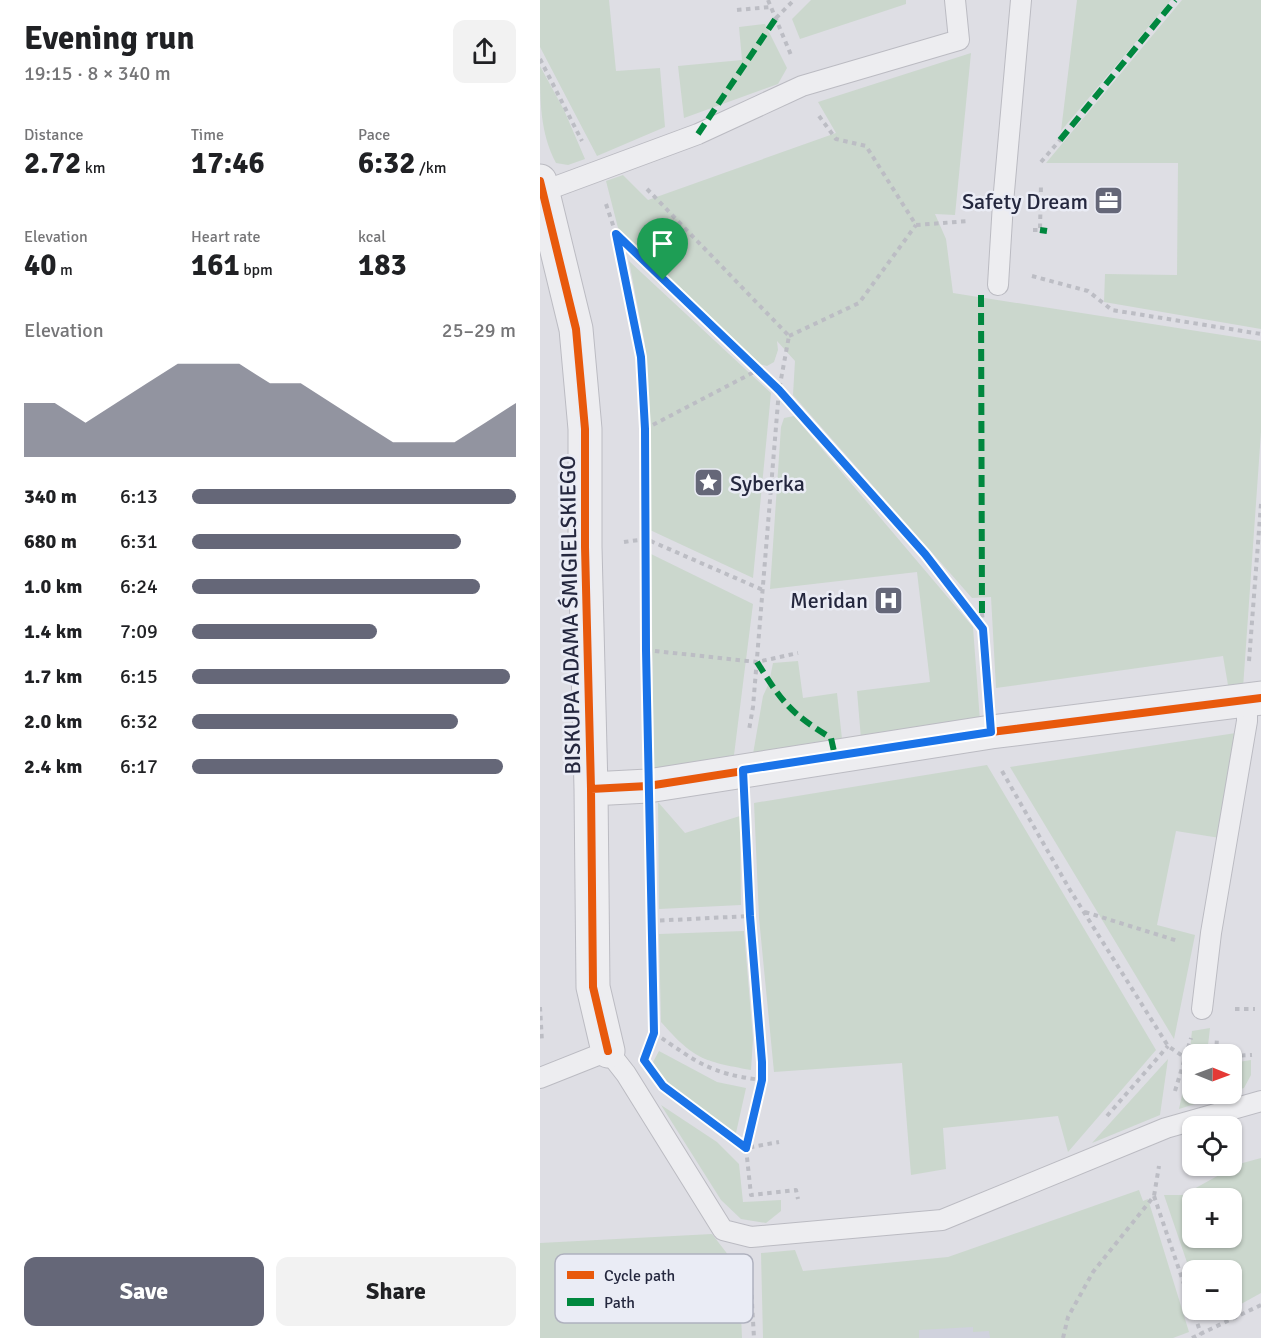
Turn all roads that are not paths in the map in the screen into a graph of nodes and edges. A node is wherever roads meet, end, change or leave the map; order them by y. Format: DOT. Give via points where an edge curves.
graph roads {
  1 [pos="956,0"];
  2 [pos="1022,0"];
  3 [pos="542,186"];
  4 [pos="998,285"];
  5 [pos="1254,699"];
  6 [pos="591,789"];
  7 [pos="1202,1009"];
  8 [pos="617,1063"];
  9 [pos="540,1078"];
  10 [pos="1261,1101"];
  1 -- 3 [label="lane" via="959,40 802,86 698,134"];
  2 -- 4 [label="lane"];
  3 -- 6 [label="street, BISKUPA ADAMA ŚMIGIELSKIEGO" via="576,329 585,429"];
  5 -- 6 [label="street" via="991,732 648,786"];
  5 -- 7 [label="lane" via="1208,950"];
  6 -- 8 [label="street, BISKUPA ADAMA ŚMIGIELSKIEGO" via="593,987"];
  8 -- 9 [label="lane"];
  8 -- 10 [label="lane" via="723,1230 751,1238 942,1220 1166,1128"];
}
